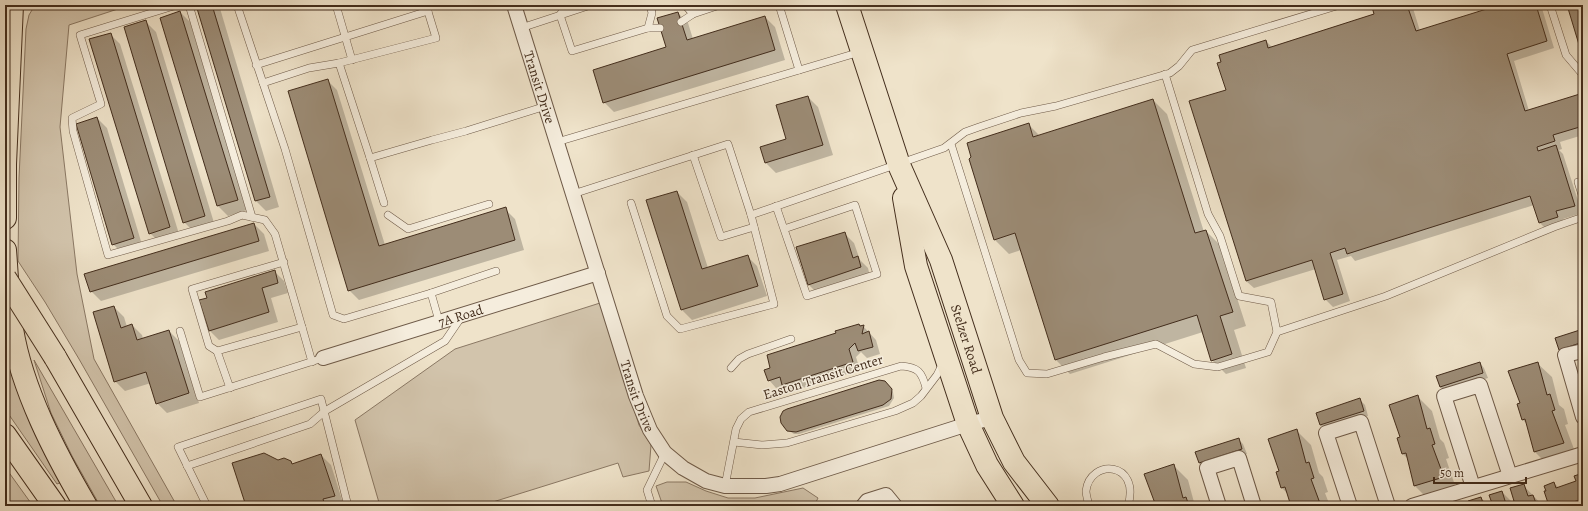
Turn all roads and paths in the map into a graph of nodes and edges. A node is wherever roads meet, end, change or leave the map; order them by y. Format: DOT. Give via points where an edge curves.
graph roads {
  1 [pos="12,5"];
  2 [pos="177,5"];
  3 [pos="189,5"];
  4 [pos="237,5"];
  5 [pos="336,5"];
  6 [pos="514,5"];
  7 [pos="566,5"];
  8 [pos="591,5"];
  9 [pos="650,5"];
  10 [pos="685,5"];
  11 [pos="720,5"];
  12 [pos="779,5"];
  13 [pos="847,5"];
  14 [pos="1340,5"];
  15 [pos="1550,5"];
  16 [pos="427,8"];
  17 [pos="693,14"];
  18 [pos="560,15"];
  19 [pos="681,22"];
  20 [pos="521,28"];
  21 [pos="648,28"];
  22 [pos="660,28"];
  23 [pos="345,37"];
  24 [pos="862,51"];
  25 [pos="352,60"];
  26 [pos="339,63"];
  27 [pos="256,66"];
  28 [pos="799,70"];
  29 [pos="1165,74"];
  30 [pos="1583,75"];
  31 [pos="262,83"];
  32 [pos="546,106"];
  33 [pos="557,142"];
  34 [pos="951,144"];
  35 [pos="693,155"];
  36 [pos="370,158"];
  37 [pos="899,165"];
  38 [pos="1583,181"];
  39 [pos="573,194"];
  40 [pos="1583,198"];
  41 [pos="384,203"];
  42 [pos="631,203"];
  43 [pos="489,204"];
  44 [pos="776,206"];
  45 [pos="388,215"];
  46 [pos="751,215"];
  47 [pos="252,217"];
  48 [pos="1583,217"];
  49 [pos="5,218"];
  50 [pos="754,227"];
  51 [pos="784,229"];
  52 [pos="5,250"];
  53 [pos="284,262"];
  54 [pos="496,271"];
  55 [pos="598,273"];
  56 [pos="5,278"];
  57 [pos="430,293"];
  58 [pos="463,314"];
  59 [pos="440,321"];
  60 [pos="302,327"];
  61 [pos="180,331"];
  62 [pos="1278,332"];
  63 [pos="791,339"];
  64 [pos="1583,350"];
  65 [pos="217,351"];
  66 [pos="945,355"];
  67 [pos="318,360"];
  68 [pos="731,368"];
  69 [pos="230,388"];
  70 [pos="926,388"];
  71 [pos="325,411"];
  72 [pos="1583,417"];
  73 [pos="992,418"];
  74 [pos="968,424"];
  75 [pos="5,435"];
  76 [pos="734,442"];
  77 [pos="665,453"];
  78 [pos="1583,454"];
  79 [pos="188,466"];
  80 [pos="1510,476"];
  81 [pos="725,486"];
  82 [pos="1474,487"];
  83 [pos="55,506"];
  84 [pos="86,506"];
  85 [pos="141,506"];
  86 [pos="207,506"];
  87 [pos="348,506"];
  88 [pos="652,506"];
  89 [pos="863,506"];
  90 [pos="895,506"];
  91 [pos="1013,506"];
  92 [pos="1048,506"];
  93 [pos="1089,506"];
  94 [pos="1128,506"];
  95 [pos="1219,506"];
  96 [pos="1254,506"];
  97 [pos="1350,506"];
  98 [pos="1388,506"];
  99 [pos="1412,506"];
  1 -- 49 [label="main road"];
  2 -- 47 [label="lane" via="80,35 101,104 72,118 73,132 108,255 242,215"];
  3 -- 47 [label="lane"];
  4 -- 27 [label="lane"];
  5 -- 23 [label="lane"];
  6 -- 20 [label="street, Transit Drive"];
  7 -- 18 [label="lane"];
  8 -- 18 [label="lane"];
  9 -- 21 [label="lane" via="652,13"];
  10 -- 17 [label="lane"];
  11 -- 17 [label="lane"];
  12 -- 28 [label="lane"];
  13 -- 24 [label="main road, Stelzer Road"];
  14 -- 29 [label="lane" via="1192,50 1179,66"];
  15 -- 30 [label="lane" via="1566,55"];
  16 -- 23 [label="lane"];
  16 -- 25 [label="lane" via="436,38"];
  17 -- 19 [label="lane"];
  18 -- 20 [label="lane"];
  18 -- 21 [label="lane" via="572,52"];
  20 -- 32 [label="street, Transit Drive"];
  21 -- 22 [label="lane"];
  23 -- 25 [label="lane"];
  23 -- 27 [label="lane"];
  24 -- 28 [label="lane"];
  24 -- 37 [label="main road, Stelzer Road"];
  25 -- 26 [label="lane"];
  26 -- 31 [label="lane" via="309,68"];
  26 -- 36 [label="lane"];
  27 -- 31 [label="lane"];
  28 -- 33 [label="lane"];
  29 -- 34 [label="lane" via="1056,106 1021,113 965,132"];
  29 -- 62 [label="lane" via="1208,214 1220,236 1239,296 1271,302"];
  31 -- 57 [label="lane" via="285,149 333,315 344,319"];
  32 -- 33 [label="street, Transit Drive"];
  32 -- 36 [label="lane"];
  33 -- 39 [label="street, Transit Drive"];
  34 -- 37 [label="lane"];
  34 -- 62 [label="lane" via="1019,360 1027,373 1047,374 1156,344 1194,364 1218,367 1268,352"];
  35 -- 39 [label="lane"];
  35 -- 46 [label="lane" via="728,144"];
  35 -- 50 [label="lane" via="721,237"];
  36 -- 41 [label="lane"];
  37 -- 44 [label="lane"];
  37 -- 66 [label="main road, Stelzer Road" via="916,266"];
  37 -- 73 [label="main road, Stelzer Road" via="940,260"];
  38 -- 40 [label="lane" via="1578,182"];
  39 -- 55 [label="street, Transit Drive"];
  42 -- 50 [label="lane" via="667,316 680,329 774,304"];
  43 -- 45 [label="lane" via="408,229"];
  44 -- 46 [label="lane"];
  44 -- 51 [label="lane"];
  46 -- 50 [label="lane"];
  47 -- 53 [label="lane" via="266,220 275,234"];
  48 -- 62 [label="lane" via="1386,296"];
  51 -- 51 [label="lane" via="807,296 877,274 855,205"];
  52 -- 84 [label="main road" via="12,329 27,384 45,430"];
  53 -- 60 [label="lane"];
  53 -- 65 [label="lane" via="192,289 208,346"];
  54 -- 57 [label="lane"];
  55 -- 58 [label="street, 7A Road"];
  55 -- 77 [label="street, Transit Drive" via="636,396 650,430"];
  56 -- 85 [label="main road, bridge" via="55,357"];
  57 -- 59 [label="lane"];
  58 -- 59 [label="street, 7A Road"];
  58 -- 71 [label="lane" via="445,341"];
  59 -- 67 [label="street, 7A Road"];
  60 -- 65 [label="lane"];
  60 -- 67 [label="lane"];
  61 -- 69 [label="lane" via="200,397"];
  63 -- 68 [label="lane" via="748,354"];
  64 -- 72 [label="street" via="1565,355"];
  65 -- 69 [label="lane"];
  66 -- 70 [label="lane" via="938,375"];
  66 -- 74 [label="main road, Stelzer Road"];
  67 -- 69 [label="lane"];
  70 -- 76 [label="lane" via="913,403 895,412 787,443 762,446"];
  70 -- 76 [label="lane, Easton Transit Center" via="924,379 917,370 912,366 901,366 749,412 741,419 736,429"];
  71 -- 79 [label="lane" via="310,424"];
  71 -- 79 [label="lane" via="321,399 178,447"];
  71 -- 87 [label="lane"];
  73 -- 74 [label="street, Transit Drive"];
  73 -- 92 [label="main road, Stelzer Road" via="1014,462"];
  74 -- 81 [label="street, Transit Drive" via="780,484"];
  74 -- 91 [label="main road, Stelzer Road" via="987,465"];
  75 -- 83 [label="main road"];
  76 -- 81 [label="lane, Easton Transit Center"];
  77 -- 81 [label="street, Transit Drive" via="706,482"];
  77 -- 88 [label="lane" via="647,490"];
  78 -- 80 [label="street"];
  79 -- 86 [label="lane"];
  80 -- 82 [label="street"];
  80 -- 82 [label="street" via="1480,385 1444,396"];
  82 -- 99 [label="street"];
  89 -- 90 [label="street" via="886,495"];
  93 -- 94 [label="lane" via="1086,491 1091,479 1098,472 1112,468 1123,473 1128,479 1131,497"];
  95 -- 96 [label="street" via="1207,468 1239,458"];
  97 -- 98 [label="street" via="1326,433 1361,422"];
}
